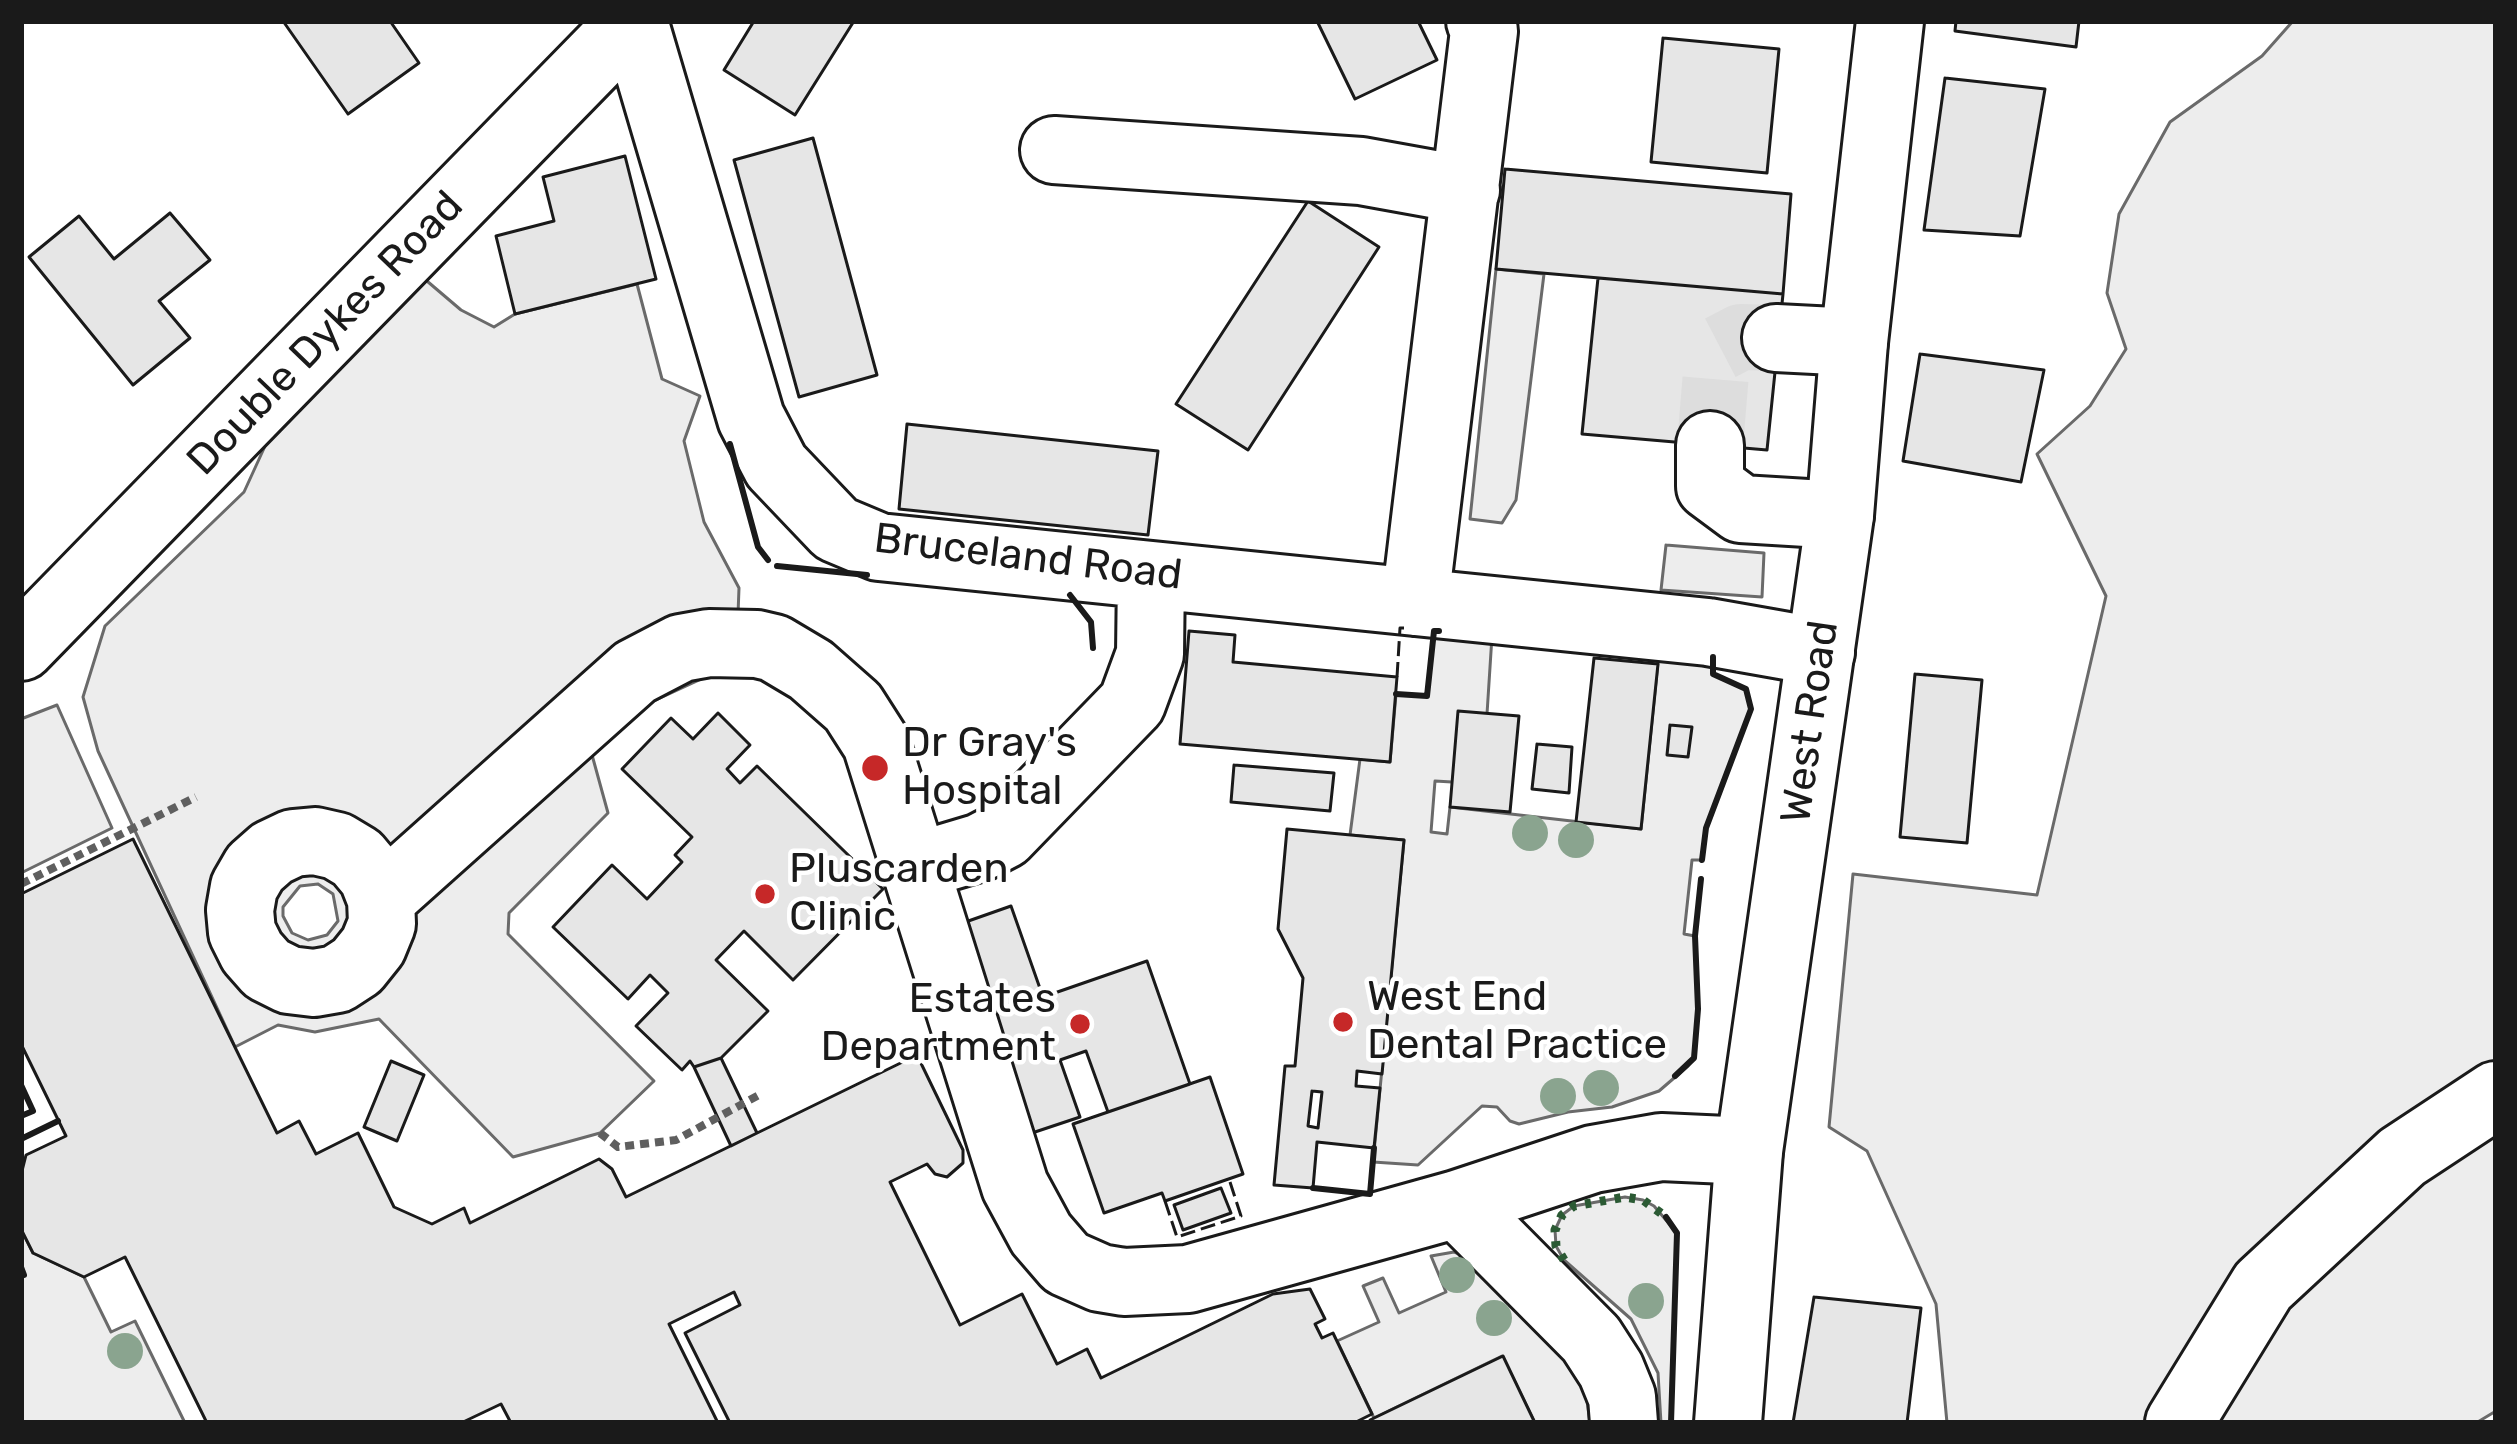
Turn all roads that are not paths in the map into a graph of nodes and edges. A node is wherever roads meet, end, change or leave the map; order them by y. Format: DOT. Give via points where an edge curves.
graph roads {
  1 [pos="633,21"];
  2 [pos="1480,21"];
  3 [pos="1889,21"];
  4 [pos="1054,150"];
  5 [pos="1466,190"];
  6 [pos="1776,338"];
  7 [pos="1854,342"];
  8 [pos="1710,445"];
  9 [pos="1840,515"];
  10 [pos="1151,575"];
  11 [pos="1415,602"];
  12 [pos="21,647"];
  13 [pos="1821,652"];
  14 [pos="914,867"];
  15 [pos="381,899"];
  16 [pos="2496,1094"];
  17 [pos="1749,1151"];
  18 [pos="1457,1204"];
  19 [pos="1624,1423"];
  20 [pos="1728,1423"];
  21 [pos="2179,1423"];
  1 -- 10 [label="main road, Bruceland Road" via="746,403 776,466 807,503 836,530 880,548"];
  1 -- 12 [label="main road, Double Dykes Road"];
  2 -- 5 [label="main road"];
  3 -- 7 [label="main road, West Road"];
  4 -- 5 [label="main road" via="1361,171"];
  5 -- 11 [label="main road"];
  6 -- 7 [label="main road"];
  7 -- 9 [label="main road, West Road"];
  8 -- 9 [label="main road" via="1710,486 1742,508"];
  9 -- 13 [label="main road, West Road"];
  10 -- 11 [label="main road, Bruceland Road"];
  10 -- 14 [label="main road" via="1150,654 1132,703 1004,835"];
  11 -- 13 [label="main road, Bruceland Road" via="1708,632"];
  13 -- 17 [label="main road, West Road"];
  14 -- 15 [label="main road" via="876,743 853,707 774,648 737,641 681,648 635,672"];
  14 -- 18 [label="main road" via="1015,1186 1066,1263 1124,1282 1188,1280"];
  16 -- 21 [label="main road" via="2402,1157 2263,1286"];
  17 -- 18 [label="main road" via="1661,1147 1593,1159"];
  17 -- 20 [label="main road, West Road"];
  18 -- 19 [label="main road" via="1591,1339 1622,1397"];
}
